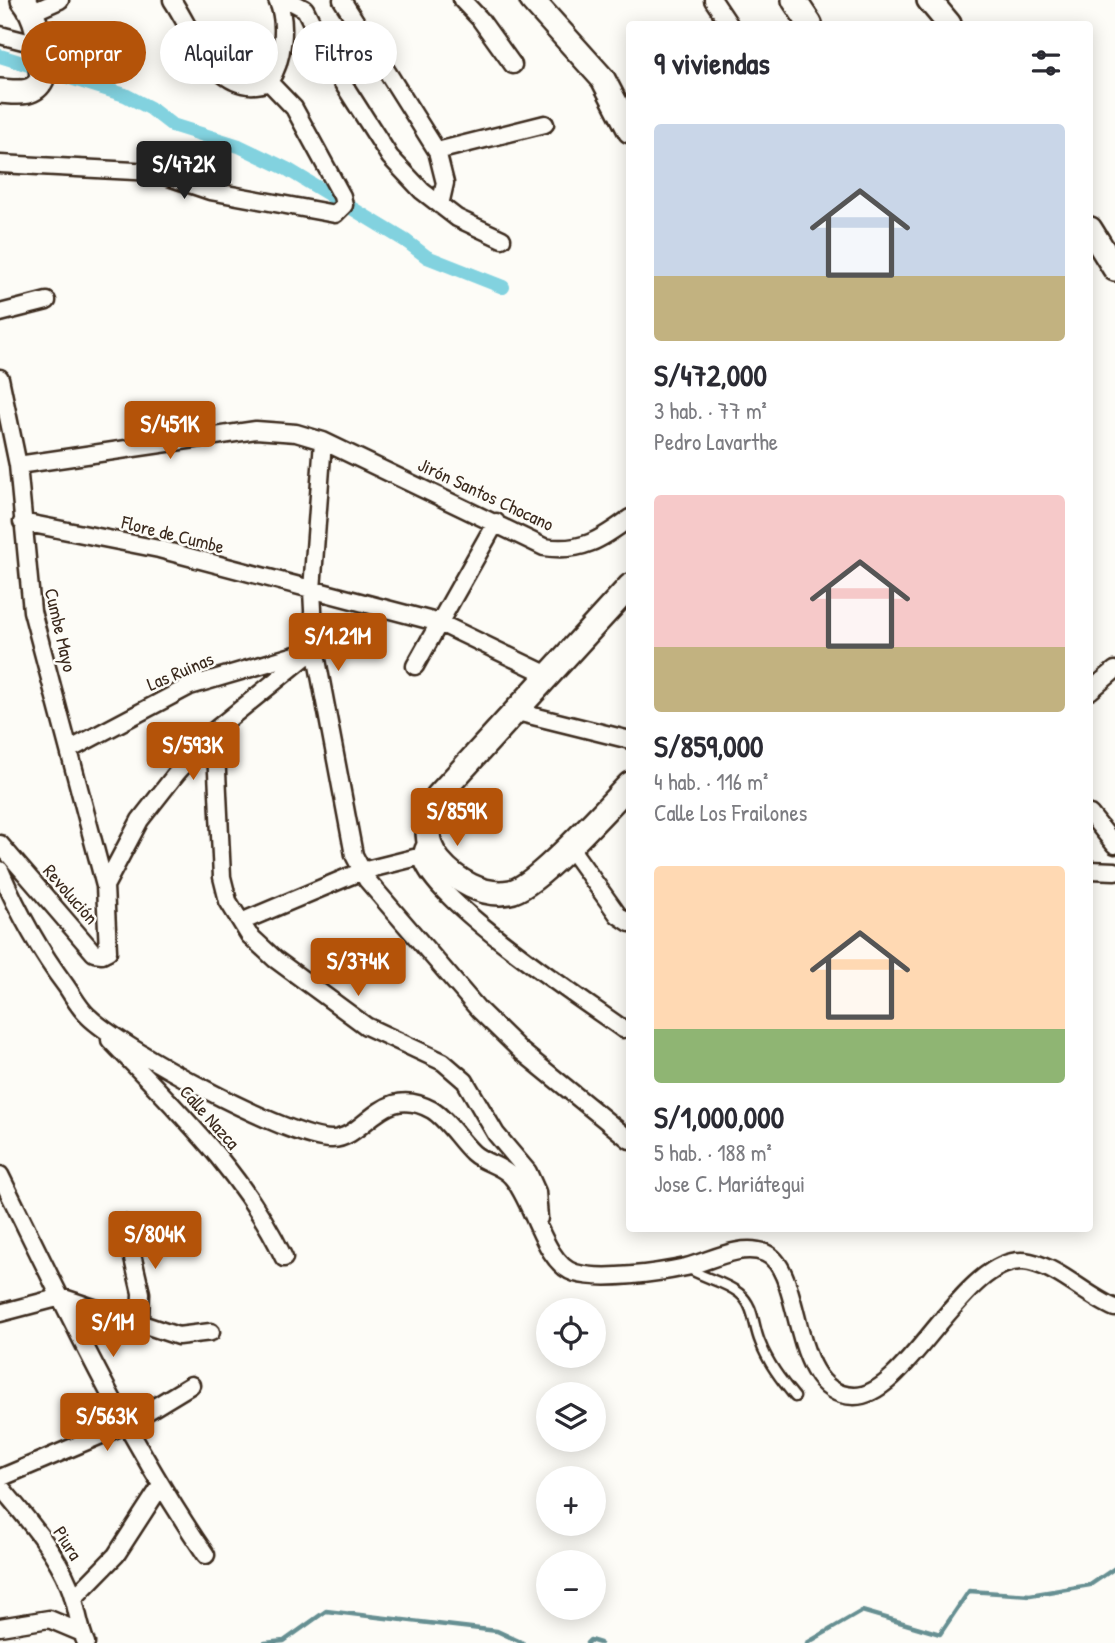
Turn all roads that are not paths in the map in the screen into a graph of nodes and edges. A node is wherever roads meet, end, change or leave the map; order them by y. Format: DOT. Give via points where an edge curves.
graph roads {
  1 [pos="60,0"];
  2 [pos="172,0"];
  3 [pos="278,0"];
  4 [pos="342,0"];
  5 [pos="462,0"];
  6 [pos="532,0"];
  7 [pos="713,0"];
  8 [pos="794,0"];
  9 [pos="929,0"];
  10 [pos="28,6"];
  11 [pos="183,21"];
  12 [pos="727,21"];
  13 [pos="808,21"];
  14 [pos="946,21"];
  15 [pos="0,35"];
  16 [pos="21,55"];
  17 [pos="278,60"];
  18 [pos="513,65"];
  19 [pos="21,79"];
  20 [pos="271,84"];
  21 [pos="0,91"];
  22 [pos="626,123"];
  23 [pos="545,124"];
  24 [pos="437,151"];
  25 [pos="0,164"];
  26 [pos="440,205"];
  27 [pos="1093,234"];
  28 [pos="502,239"];
  29 [pos="1115,269"];
  30 [pos="47,301"];
  31 [pos="0,313"];
  32 [pos="0,378"];
  33 [pos="323,441"];
  34 [pos="18,465"];
  35 [pos="22,522"];
  36 [pos="496,522"];
  37 [pos="626,522"];
  38 [pos="312,590"];
  39 [pos="626,590"];
  40 [pos="440,623"];
  41 [pos="315,649"];
  42 [pos="415,666"];
  43 [pos="1115,670"];
  44 [pos="546,674"];
  45 [pos="1093,688"];
  46 [pos="517,712"];
  47 [pos="215,730"];
  48 [pos="626,739"];
  49 [pos="69,750"];
  50 [pos="626,788"];
  51 [pos="1093,818"];
  52 [pos="0,844"];
  53 [pos="568,845"];
  54 [pos="1115,845"];
  55 [pos="425,848"];
  56 [pos="0,870"];
  57 [pos="1093,870"];
  58 [pos="362,871"];
  59 [pos="1115,871"];
  60 [pos="105,886"];
  61 [pos="241,922"];
  62 [pos="626,922"];
  63 [pos="109,942"];
  64 [pos="88,1017"];
  65 [pos="623,1029"];
  66 [pos="626,1137"];
  67 [pos="0,1175"];
  68 [pos="125,1224"];
  69 [pos="538,1224"];
  70 [pos="284,1258"];
  71 [pos="686,1267"];
  72 [pos="61,1297"];
  73 [pos="1115,1308"];
  74 [pos="0,1313"];
  75 [pos="140,1322"];
  76 [pos="211,1332"];
  77 [pos="191,1385"];
  78 [pos="795,1397"];
  79 [pos="125,1425"];
  80 [pos="0,1478"];
  81 [pos="0,1486"];
  82 [pos="160,1487"];
  83 [pos="206,1555"];
  84 [pos="74,1598"];
  85 [pos="0,1627"];
  86 [pos="83,1638"];
  1 -- 10 [label="street"];
  2 -- 11 [label="street"];
  3 -- 17 [label="street" via="284,19"];
  3 -- 26 [label="street" via="305,9 327,58 370,129 390,157"];
  4 -- 24 [label="street"];
  5 -- 18 [label="street"];
  6 -- 22 [label="street" via="603,79"];
  7 -- 12 [label="street"];
  8 -- 13 [label="street"];
  9 -- 14 [label="street"];
  15 -- 16 [label="street"];
  19 -- 21 [label="street"];
  20 -- 25 [label="street" via="294,108 342,196 344,205 335,214 210,191 154,172"];
  23 -- 24 [label="street"];
  24 -- 26 [label="street" via="444,183"];
  26 -- 28 [label="street"];
  27 -- 29 [label="street"];
  30 -- 31 [label="street"];
  32 -- 34 [label="street, Cumbe Mayo"];
  33 -- 34 [label="street, Jirón Santos Chocano" via="296,433 256,430"];
  33 -- 36 [label="street, Jirón Santos Chocano"];
  33 -- 38 [label="street"];
  34 -- 35 [label="street, Cumbe Mayo"];
  35 -- 38 [label="street, Flore de Cumbe" via="159,549"];
  35 -- 49 [label="street, Cumbe Mayo" via="32,611"];
  36 -- 37 [label="street, Jirón Santos Chocano" via="523,538 563,550 583,548"];
  36 -- 40 [label="street"];
  38 -- 40 [label="street, Flore de Cumbe"];
  38 -- 41 [label="street"];
  39 -- 44 [label="street"];
  40 -- 42 [label="street"];
  40 -- 44 [label="street, Flore de Cumbe"];
  41 -- 47 [label="street"];
  41 -- 49 [label="street, Las Ruinas" via="190,686"];
  41 -- 58 [label="street" via="346,819"];
  43 -- 45 [label="street"];
  44 -- 46 [label="street"];
  46 -- 48 [label="street"];
  46 -- 55 [label="street" via="438,796 430,811"];
  47 -- 60 [label="street" via="140,820"];
  47 -- 61 [label="street" via="222,877 228,901"];
  49 -- 60 [label="street, Cumbe Mayo"];
  50 -- 53 [label="street"];
  51 -- 54 [label="street"];
  52 -- 63 [label="street, Revolución" via="94,953 108,951"];
  53 -- 55 [label="street" via="526,885 512,892 478,889 460,880"];
  53 -- 62 [label="street"];
  55 -- 58 [label="street"];
  55 -- 65 [label="street" via="431,875 479,924"];
  56 -- 64 [label="street" via="43,954"];
  57 -- 59 [label="street"];
  58 -- 61 [label="street"];
  58 -- 66 [label="street" via="478,1009 521,1051"];
  60 -- 63 [label="street, Cumbe Mayo"];
  61 -- 69 [label="street" via="261,948 327,999 384,1036 443,1062 465,1081 496,1134 528,1172 537,1192"];
  64 -- 69 [label="street" via="208,1091 320,1137 346,1136 395,1103 414,1103 434,1111 475,1155 512,1176"];
  64 -- 70 [label="street, Calle Nazca" via="208,1142 248,1195"];
  67 -- 72 [label="street"];
  68 -- 75 [label="street" via="141,1293"];
  69 -- 71 [label="street" via="557,1262 572,1273 608,1275"];
  71 -- 73 [label="street" via="744,1250 763,1252 774,1259 787,1285 804,1351 826,1383 858,1396 885,1384 977,1282 1007,1262 1029,1262"];
  71 -- 78 [label="lane" via="739,1293 753,1312 759,1341 774,1371"];
  72 -- 74 [label="street"];
  72 -- 75 [label="street"];
  72 -- 79 [label="street"];
  75 -- 76 [label="street" via="178,1336"];
  77 -- 79 [label="street"];
  79 -- 80 [label="street"];
  79 -- 82 [label="street"];
  81 -- 84 [label="street, Piura" via="57,1560"];
  82 -- 83 [label="street"];
  82 -- 84 [label="street" via="116,1555"];
  84 -- 86 [label="street, Piura"];
  85 -- 86 [label="street" via="49,1619"];
}
